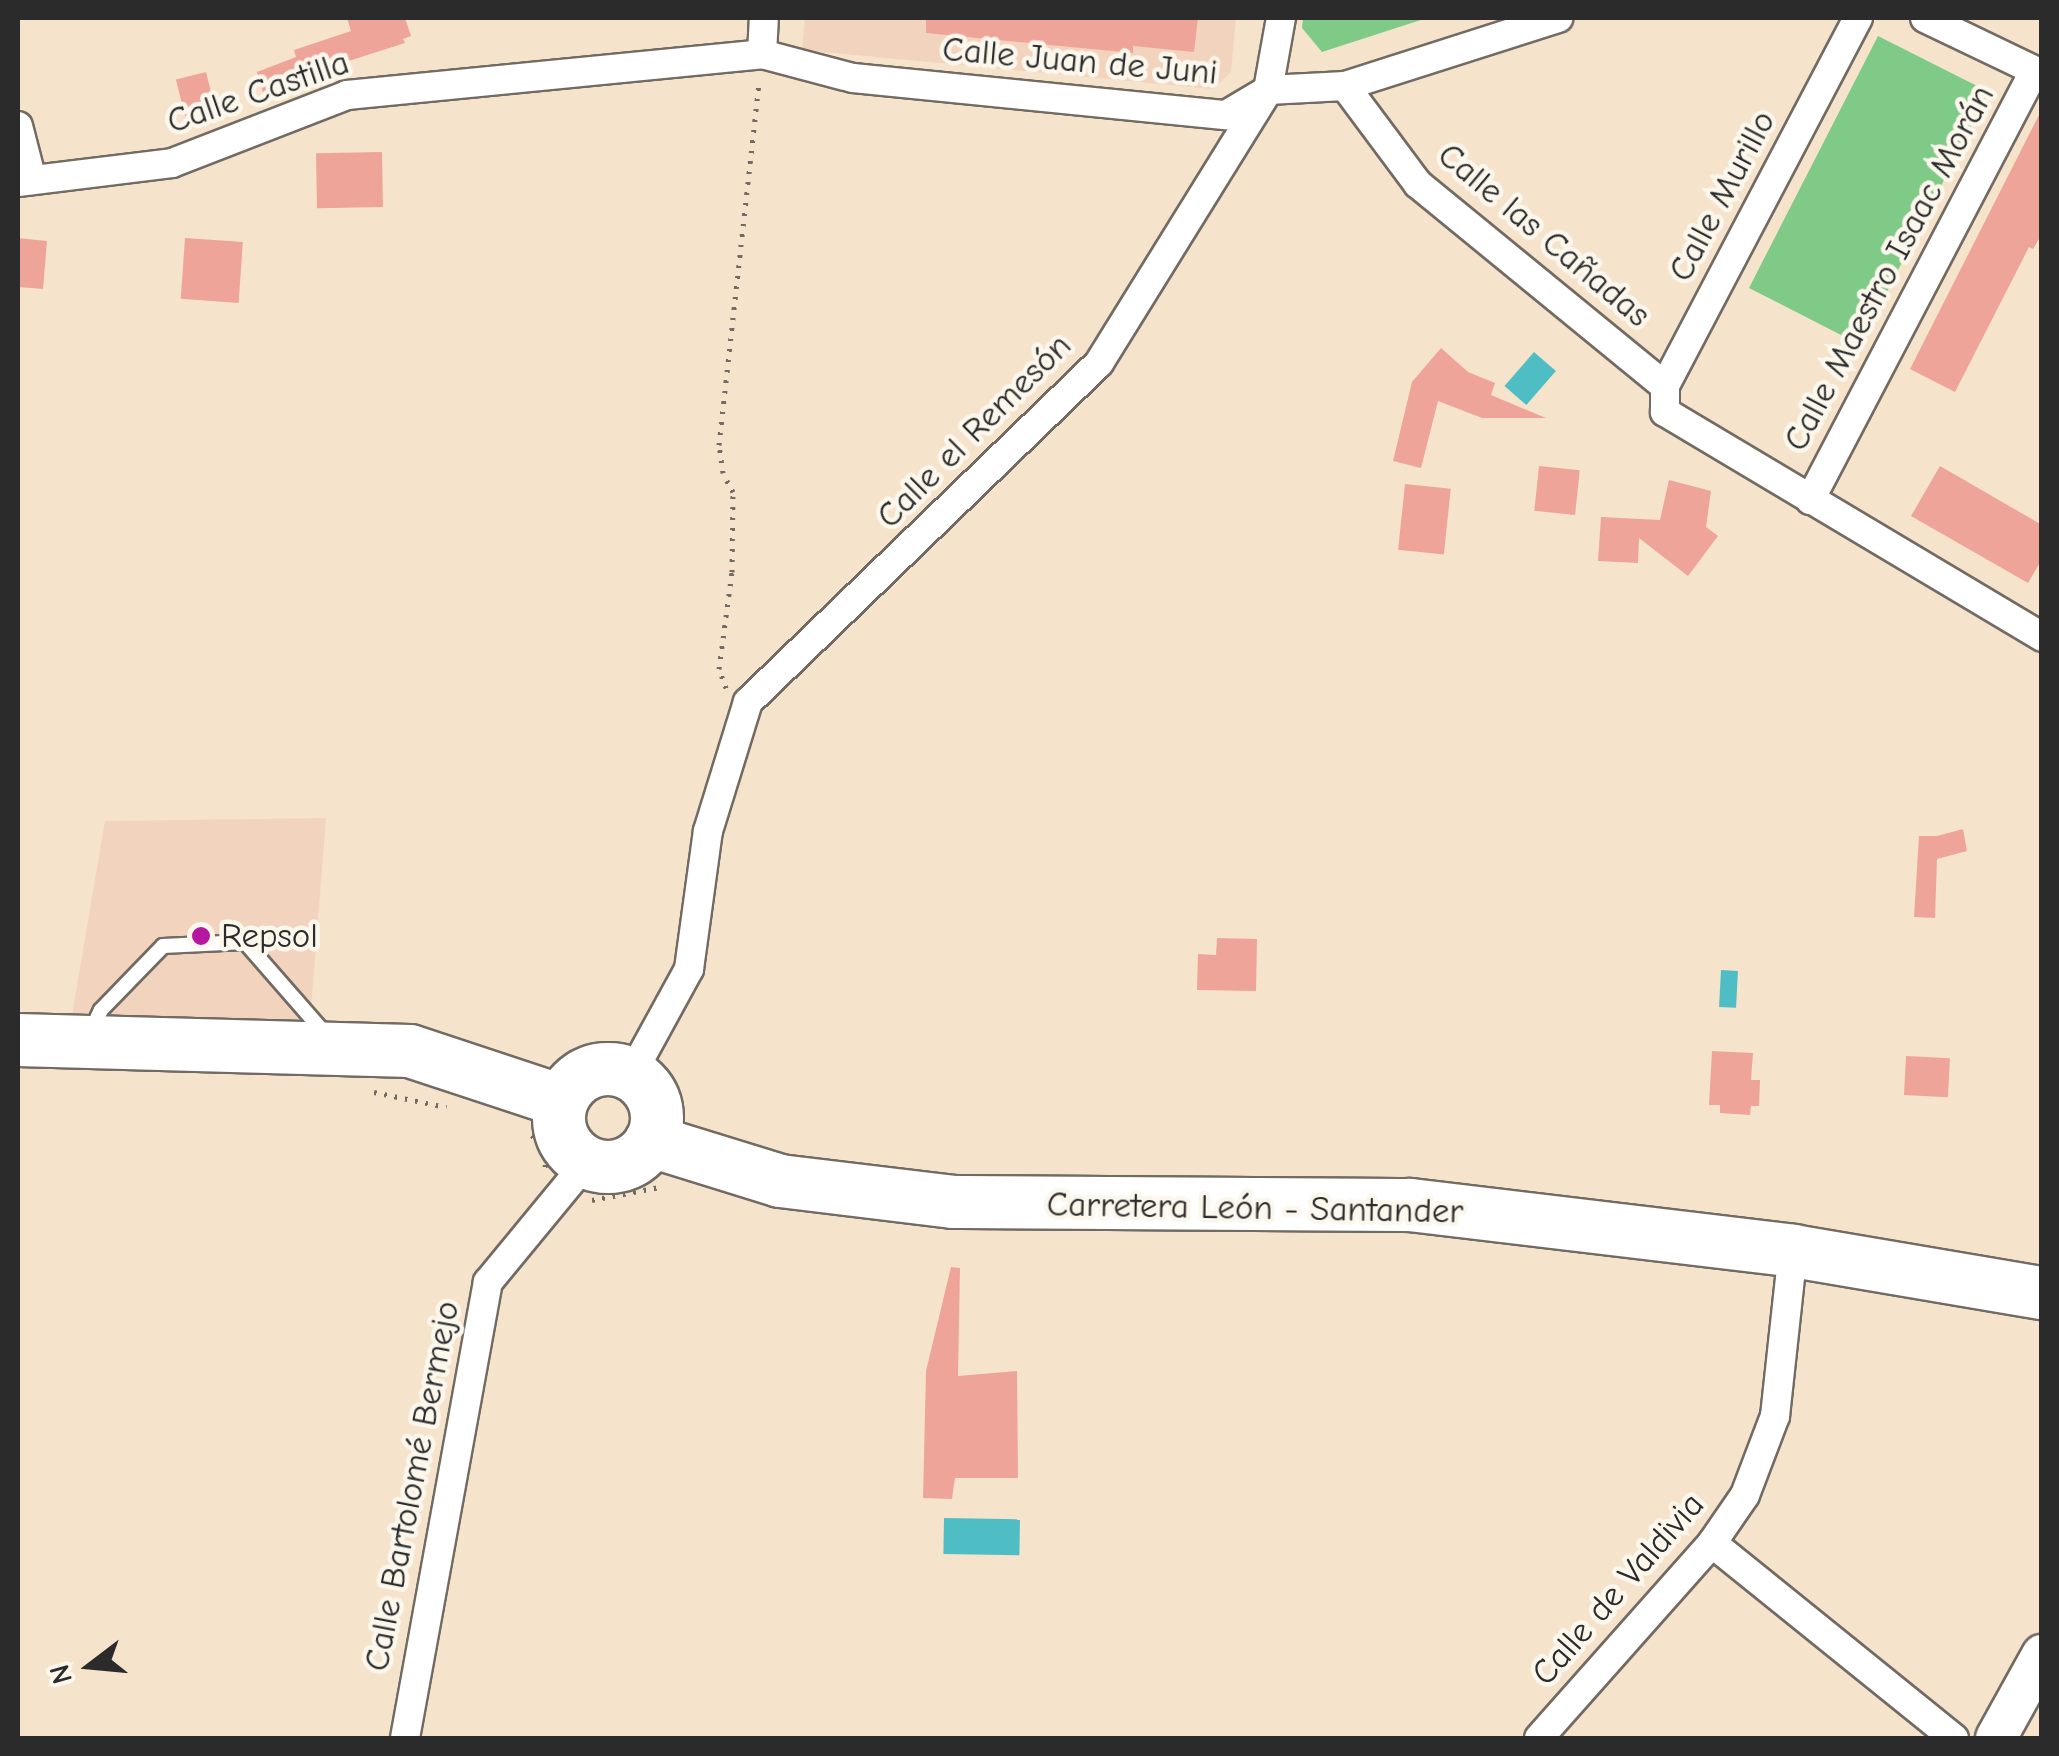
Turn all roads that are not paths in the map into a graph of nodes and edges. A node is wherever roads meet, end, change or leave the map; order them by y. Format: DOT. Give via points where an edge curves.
graph roads {
  1 [pos="764,18"];
  2 [pos="1281,18"];
  3 [pos="1558,18"];
  4 [pos="1858,18"];
  5 [pos="1925,18"];
  6 [pos="762,54"];
  7 [pos="2038,73"];
  8 [pos="1346,86"];
  9 [pos="1268,90"];
  10 [pos="18,126"];
  11 [pos="25,181"];
  12 [pos="1665,399"];
  13 [pos="1810,500"];
  14 [pos="2042,637"];
  15 [pos="18,1040"];
  16 [pos="87,1040"];
  17 [pos="338,1048"];
  18 [pos="632,1075"];
  19 [pos="561,1101"];
  20 [pos="651,1142"];
  21 [pos="586,1163"];
  22 [pos="1793,1251"];
  23 [pos="2042,1293"];
  24 [pos="1712,1543"];
  25 [pos="2042,1655"];
  26 [pos="405,1738"];
  27 [pos="1538,1738"];
  28 [pos="1954,1738"];
  29 [pos="1996,1738"];
  1 -- 6 [label="street"];
  2 -- 9 [label="street, Calle el Remesón"];
  3 -- 8 [label="street"];
  4 -- 12 [label="street, Calle Murillo"];
  5 -- 7 [label="street"];
  6 -- 9 [label="street, Calle Juan de Juni" via="852,78 1226,115"];
  6 -- 11 [label="street, Calle Castilla" via="346,95 172,162"];
  7 -- 13 [label="street, Calle Maestro Isaac Morán"];
  8 -- 9 [label="street"];
  8 -- 12 [label="street, Calle las Cañadas" via="1418,184"];
  9 -- 18 [label="street, Calle el Remesón" via="1100,363 748,702 708,831 689,968"];
  10 -- 11 [label="street"];
  12 -- 13 [label="street, Calle las Cañadas"];
  13 -- 14 [label="street, Calle las Cañadas"];
  15 -- 16 [label="highway"];
  16 -- 17 [label="highway"];
  16 -- 17 [label="lane" via="101,1010 163,946 245,942"];
  17 -- 19 [label="highway" via="410,1051"];
  18 -- 19 [label="highway" via="588,1073"];
  18 -- 20 [label="highway" via="656,1109"];
  19 -- 21 [label="highway" via="564,1140"];
  20 -- 21 [label="highway" via="622,1166"];
  20 -- 22 [label="highway, Carretera León - Santander" via="780,1181 954,1202 1410,1205"];
  21 -- 26 [label="street, Calle Bartolomé Bermejo" via="488,1282"];
  22 -- 23 [label="highway, Carretera León - Santander"];
  22 -- 24 [label="street, Calle de Valdivia" via="1774,1416 1745,1496"];
  24 -- 27 [label="street, Calle de Valdivia"];
  24 -- 28 [label="street"];
  25 -- 29 [label="street"];
}
